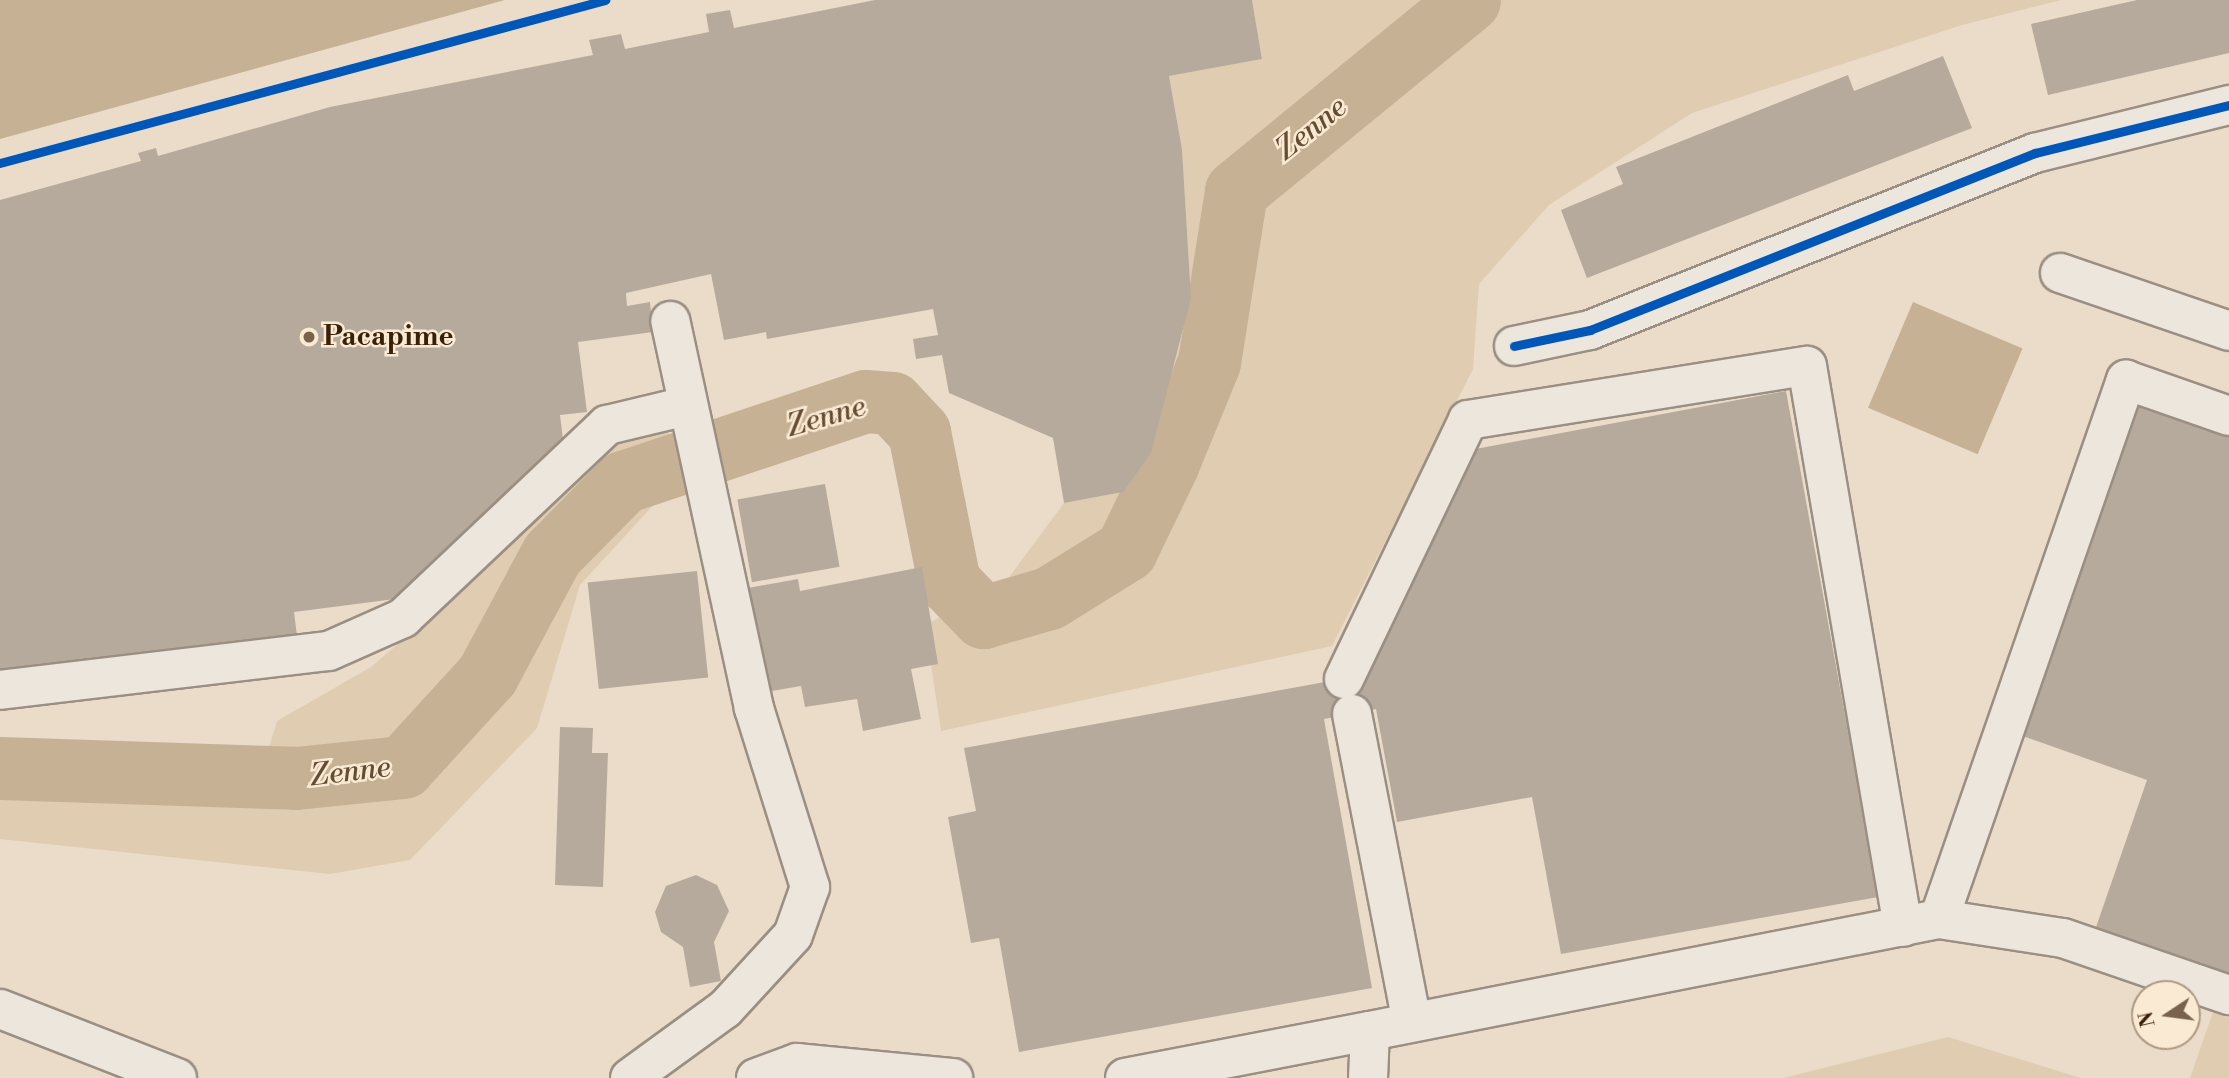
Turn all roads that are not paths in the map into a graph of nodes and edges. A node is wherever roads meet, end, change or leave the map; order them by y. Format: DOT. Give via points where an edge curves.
graph roads {
  1 [pos="2229,105"];
  2 [pos="2060,273"];
  3 [pos="670,321"];
  4 [pos="2229,331"];
  5 [pos="1514,346"];
  6 [pos="686,406"];
  7 [pos="2229,416"];
  8 [pos="0,690"];
  9 [pos="1921,923"];
  10 [pos="2229,995"];
  11 [pos="0,1009"];
  12 [pos="1412,1022"];
  13 [pos="1370,1031"];
  14 [pos="177,1078"];
  15 [pos="630,1078"];
  16 [pos="756,1078"];
  17 [pos="953,1078"];
  18 [pos="1125,1078"];
  19 [pos="1368,1078"];
  1 -- 5 [label="street" via="2035,153 1590,330"];
  2 -- 4 [label="street"];
  3 -- 6 [label="street"];
  6 -- 8 [label="street" via="607,425 403,618 329,651"];
  6 -- 15 [label="street" via="754,708 810,887 793,935 725,1009"];
  7 -- 9 [label="street" via="2126,380"];
  9 -- 10 [label="street" via="2063,938"];
  9 -- 12 [label="street"];
  9 -- 12 [label="street" via="1807,366 1468,419 1348,696"];
  11 -- 14 [label="street"];
  12 -- 13 [label="street"];
  13 -- 18 [label="street"];
  13 -- 19 [label="street"];
  16 -- 17 [label="street" via="797,1063"];
}
